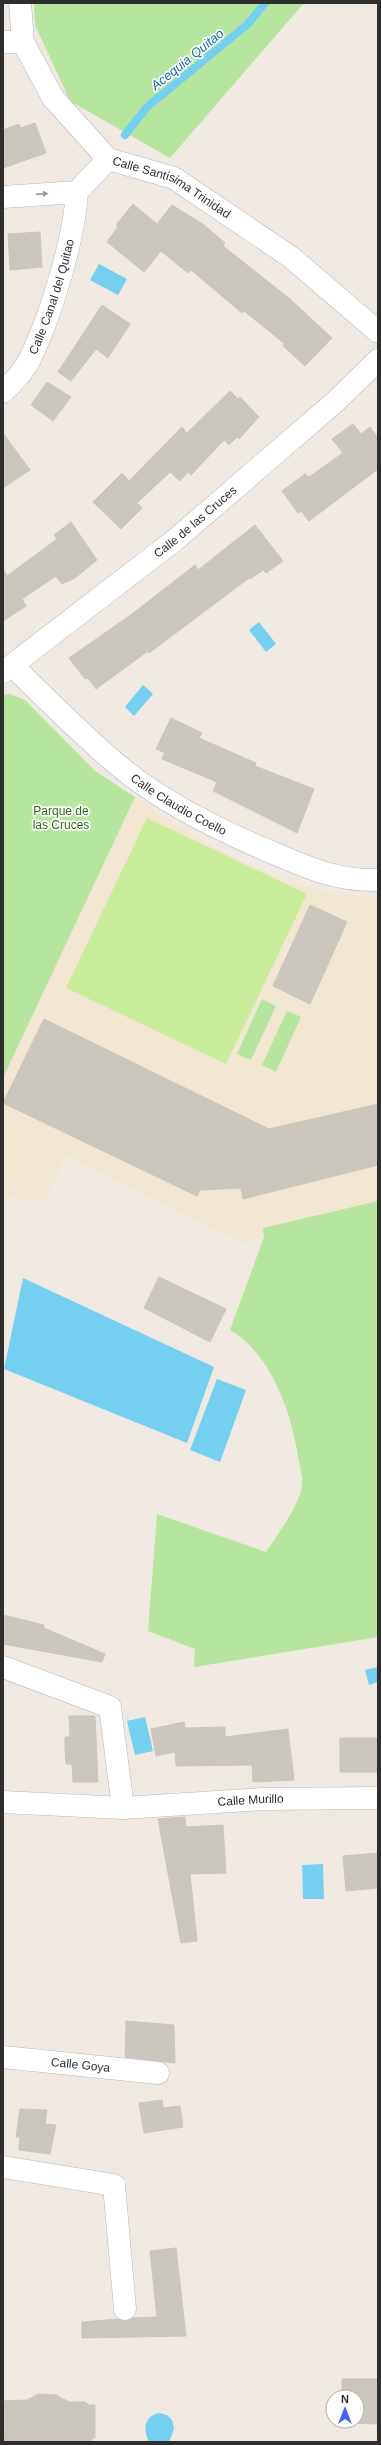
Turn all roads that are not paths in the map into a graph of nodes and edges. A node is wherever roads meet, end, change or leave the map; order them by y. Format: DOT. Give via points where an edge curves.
graph roads {
  1 [pos="20,3"];
  2 [pos="13,42"];
  3 [pos="108,159"];
  4 [pos="77,192"];
  5 [pos="3,197"];
  6 [pos="378,332"];
  7 [pos="378,360"];
  8 [pos="3,392"];
  9 [pos="8,669"];
  10 [pos="378,880"];
  11 [pos="3,1667"];
  12 [pos="378,1798"];
  13 [pos="3,1802"];
  14 [pos="123,1808"];
  15 [pos="3,2056"];
  16 [pos="158,2073"];
  17 [pos="3,2167"];
  18 [pos="125,2309"];
  1 -- 2 [label="street, Calle Santísima Trinidad"];
  2 -- 3 [label="street, Calle Santísima Trinidad" via="53,98"];
  3 -- 4 [label="street"];
  3 -- 6 [label="street, Calle Santísima Trinidad" via="174,178 292,258"];
  5 -- 4 [label="street, one-way"];
  4 -- 8 [label="street, Calle Canal del Quitao" via="76,212 52,305 29,360 15,381"];
  7 -- 9 [label="street, Calle de las Cruces" via="335,402 175,540"];
  9 -- 10 [label="street, Calle Claudio Coello" via="112,760 179,806 251,844 311,870 339,878"];
  11 -- 14 [label="street" via="110,1707"];
  12 -- 14 [label="street, Calle Murillo" via="264,1799"];
  13 -- 14 [label="street, Calle Murillo"];
  15 -- 16 [label="street, Calle Goya"];
  17 -- 18 [label="street" via="114,2185"];
}
